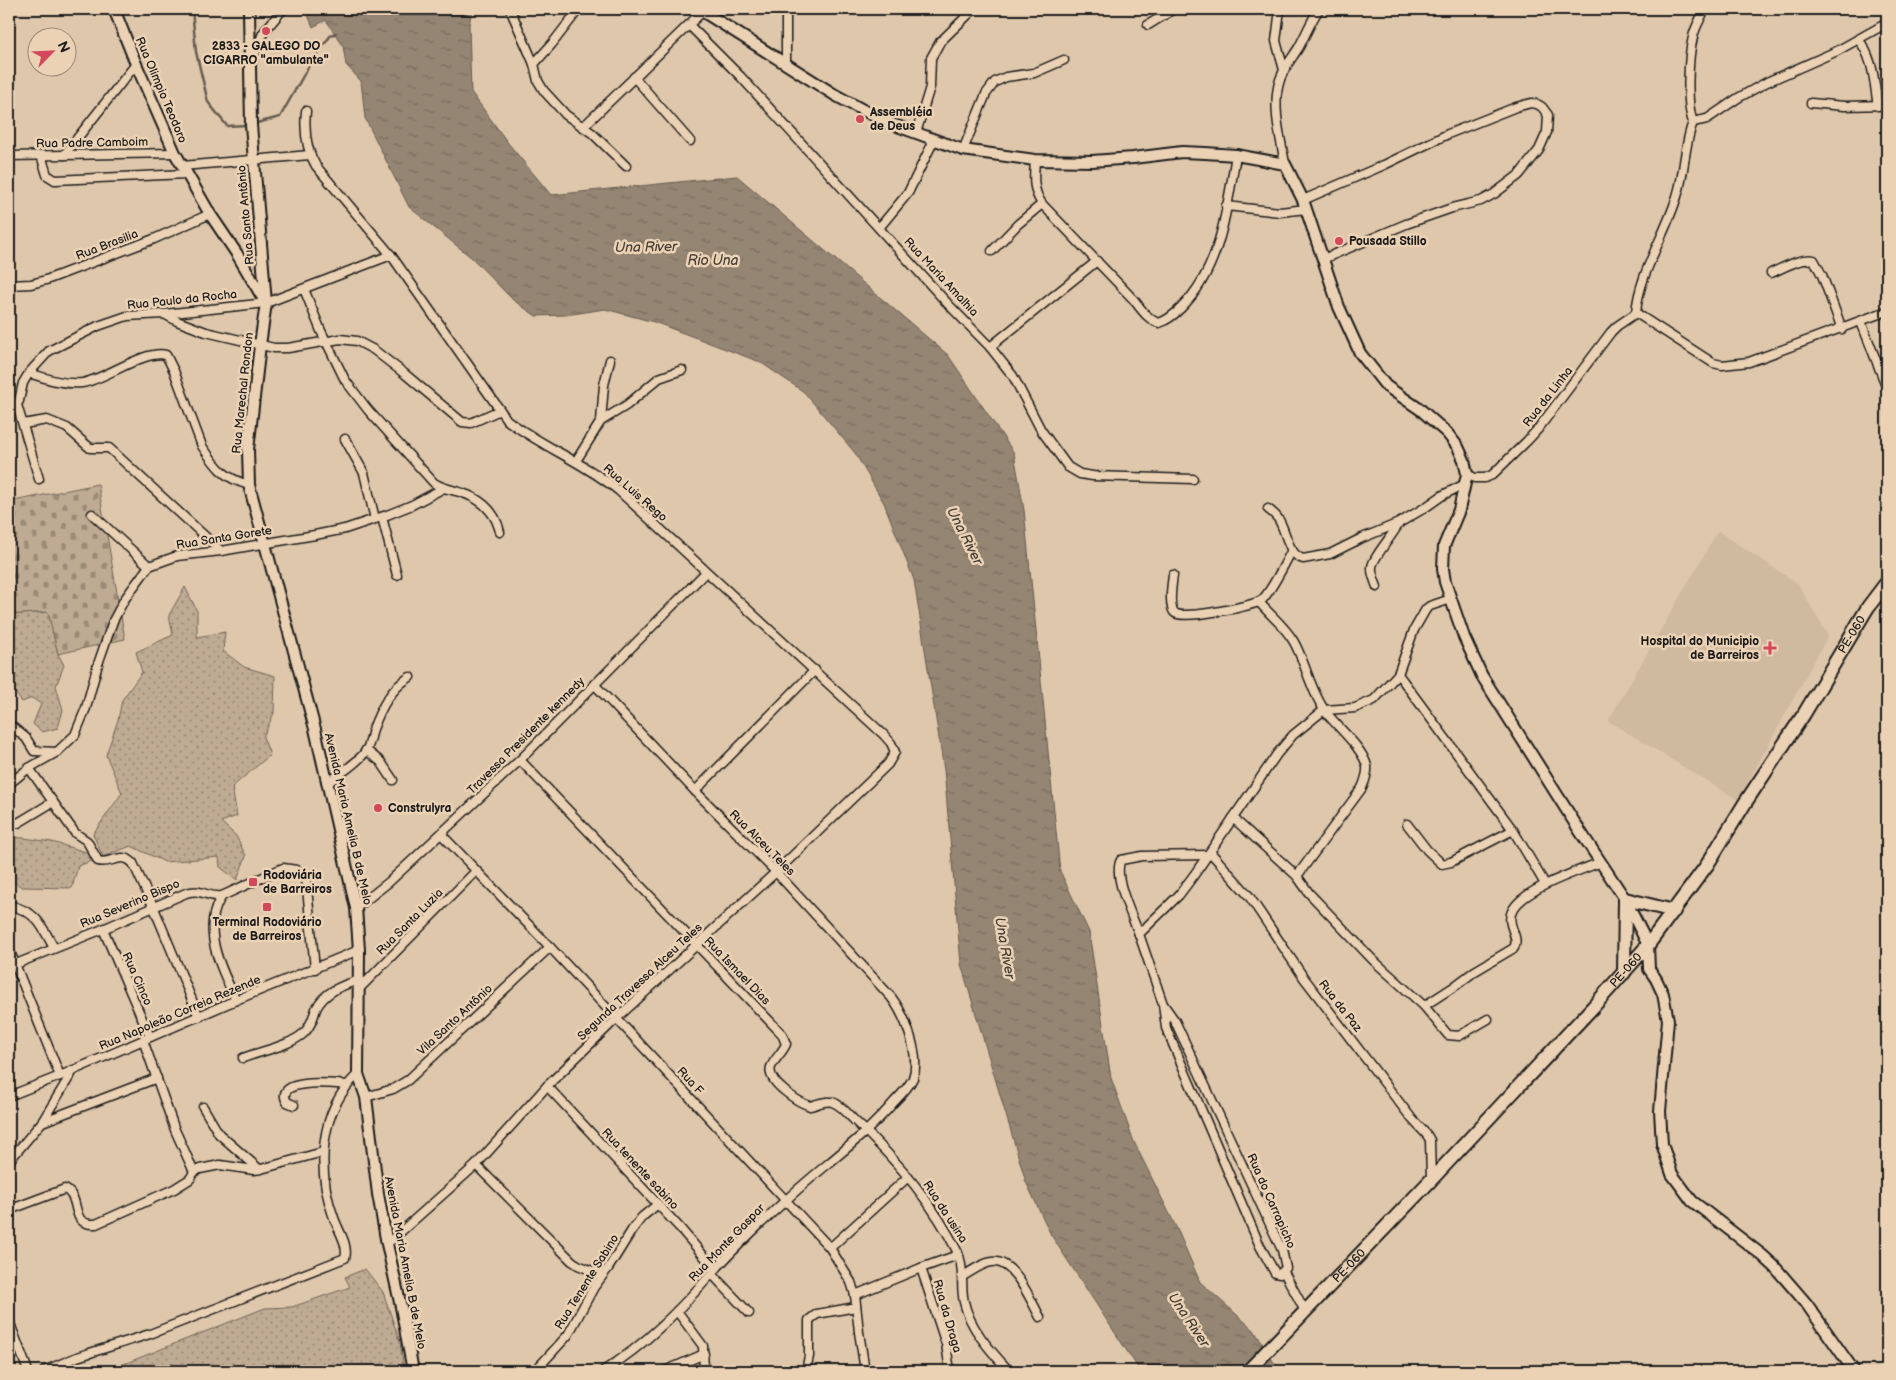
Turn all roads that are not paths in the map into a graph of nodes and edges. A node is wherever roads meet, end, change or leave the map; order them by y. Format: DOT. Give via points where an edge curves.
graph roads {
  1 [pos="114,9"];
  2 [pos="249,9"];
  3 [pos="284,9"];
  4 [pos="510,9"];
  5 [pos="579,9"];
  6 [pos="786,9"];
  7 [pos="974,9"];
  8 [pos="1174,9"];
  9 [pos="1280,9"];
  10 [pos="1318,9"];
  11 [pos="1705,9"];
  12 [pos="700,10"];
  13 [pos="1887,22"];
  14 [pos="690,25"];
  15 [pos="1148,25"];
  16 [pos="1858,39"];
  17 [pos="1064,60"];
  18 [pos="786,63"];
  19 [pos="136,64"];
  20 [pos="534,64"];
  21 [pos="1284,70"];
  22 [pos="249,74"];
  23 [pos="634,77"];
  24 [pos="1811,103"];
  25 [pos="1887,105"];
  26 [pos="1878,106"];
  27 [pos="306,112"];
  28 [pos="1694,122"];
  29 [pos="583,127"];
  30 [pos="916,133"];
  31 [pos="934,140"];
  32 [pos="690,141"];
  33 [pos="963,150"];
  34 [pos="175,153"];
  35 [pos="41,155"];
  36 [pos="64,155"];
  37 [pos="310,155"];
  38 [pos="1236,155"];
  39 [pos="9,156"];
  40 [pos="254,159"];
  41 [pos="1035,160"];
  42 [pos="1286,164"];
  43 [pos="626,166"];
  44 [pos="184,170"];
  45 [pos="1042,204"];
  46 [pos="1304,204"];
  47 [pos="1226,206"];
  48 [pos="210,214"];
  49 [pos="879,228"];
  50 [pos="992,251"];
  51 [pos="392,255"];
  52 [pos="1323,259"];
  53 [pos="1097,261"];
  54 [pos="1771,273"];
  55 [pos="9,284"];
  56 [pos="304,288"];
  57 [pos="266,303"];
  58 [pos="1887,312"];
  59 [pos="1636,313"];
  60 [pos="164,314"];
  61 [pos="1861,322"];
  62 [pos="1842,329"];
  63 [pos="326,341"];
  64 [pos="260,345"];
  65 [pos="990,347"];
  66 [pos="610,360"];
  67 [pos="682,370"];
  68 [pos="29,373"];
  69 [pos="1887,388"];
  70 [pos="17,405"];
  71 [pos="500,410"];
  72 [pos="9,412"];
  73 [pos="601,421"];
  74 [pos="23,424"];
  75 [pos="345,439"];
  76 [pos="576,461"];
  77 [pos="39,479"];
  78 [pos="1192,479"];
  79 [pos="1466,479"];
  80 [pos="249,485"];
  81 [pos="442,489"];
  82 [pos="1268,509"];
  83 [pos="92,514"];
  84 [pos="379,518"];
  85 [pos="1399,523"];
  86 [pos="500,532"];
  87 [pos="264,543"];
  88 [pos="1292,550"];
  89 [pos="221,551"];
  90 [pos="149,566"];
  91 [pos="706,572"];
  92 [pos="1173,575"];
  93 [pos="397,576"];
  94 [pos="1887,582"];
  95 [pos="1377,587"];
  96 [pos="1451,599"];
  97 [pos="1259,602"];
  98 [pos="815,670"];
  99 [pos="1398,674"];
  100 [pos="410,677"];
  101 [pos="594,684"];
  102 [pos="1324,710"];
  103 [pos="9,724"];
  104 [pos="884,735"];
  105 [pos="366,750"];
  106 [pos="57,752"];
  107 [pos="520,760"];
  108 [pos="29,768"];
  109 [pos="393,780"];
  110 [pos="328,783"];
  111 [pos="9,784"];
  112 [pos="695,791"];
  113 [pos="53,802"];
  114 [pos="1233,818"];
  115 [pos="18,823"];
  116 [pos="1407,824"];
  117 [pos="1513,830"];
  118 [pos="442,835"];
  119 [pos="1210,854"];
  120 [pos="1601,862"];
  121 [pos="476,871"];
  122 [pos="776,872"];
  123 [pos="1297,876"];
  124 [pos="1545,884"];
  125 [pos="222,896"];
  126 [pos="1625,899"];
  127 [pos="9,905"];
  128 [pos="154,908"];
  129 [pos="356,908"];
  130 [pos="1674,911"];
  131 [pos="103,929"];
  132 [pos="1140,934"];
  133 [pos="696,945"];
  134 [pos="1648,945"];
  135 [pos="550,947"];
  136 [pos="54,948"];
  137 [pos="9,949"];
  138 [pos="359,950"];
  139 [pos="16,964"];
  140 [pos="315,969"];
  141 [pos="1624,973"];
  142 [pos="360,984"];
  143 [pos="236,1000"];
  144 [pos="1162,1004"];
  145 [pos="1424,1006"];
  146 [pos="199,1017"];
  147 [pos="617,1018"];
  148 [pos="1488,1019"];
  149 [pos="146,1039"];
  150 [pos="243,1058"];
  151 [pos="74,1071"];
  152 [pos="358,1074"];
  153 [pos="60,1076"];
  154 [pos="157,1078"];
  155 [pos="346,1085"];
  156 [pos="547,1086"];
  157 [pos="10,1092"];
  158 [pos="366,1097"];
  159 [pos="294,1105"];
  160 [pos="203,1107"];
  161 [pos="42,1122"];
  162 [pos="866,1131"];
  163 [pos="323,1152"];
  164 [pos="9,1161"];
  165 [pos="476,1165"];
  166 [pos="259,1169"];
  167 [pos="194,1172"];
  168 [pos="908,1177"];
  169 [pos="1430,1180"];
  170 [pos="785,1201"];
  171 [pos="658,1204"];
  172 [pos="9,1210"];
  173 [pos="387,1244"];
  174 [pos="830,1248"];
  175 [pos="958,1255"];
  176 [pos="921,1268"];
  177 [pos="713,1271"];
  178 [pos="1284,1272"];
  179 [pos="602,1275"];
  180 [pos="964,1276"];
  181 [pos="855,1295"];
  182 [pos="856,1307"];
  183 [pos="677,1311"];
  184 [pos="1306,1311"];
  185 [pos="749,1313"];
  186 [pos="1040,1316"];
  187 [pos="9,1321"];
  188 [pos="704,1354"];
  189 [pos="28,1371"];
  190 [pos="44,1371"];
  191 [pos="413,1371"];
  192 [pos="534,1371"];
  193 [pos="603,1371"];
  194 [pos="665,1371"];
  195 [pos="704,1371"];
  196 [pos="806,1371"];
  197 [pos="865,1371"];
  198 [pos="950,1371"];
  199 [pos="1009,1371"];
  200 [pos="1248,1371"];
  201 [pos="1854,1371"];
  1 -- 19 [label="street, Rua Olimpio Teodoro"];
  2 -- 22 [label="street, Rua Santo Antônio"];
  3 -- 22 [label="street" via="263,33"];
  4 -- 20 [label="street"];
  5 -- 20 [label="street"];
  6 -- 18 [label="street"];
  7 -- 30 [label="street" via="940,42 930,58 930,87"];
  8 -- 15 [label="street"];
  9 -- 21 [label="street" via="1276,41"];
  10 -- 21 [label="street"];
  11 -- 28 [label="street" via="1693,37 1689,100"];
  12 -- 14 [label="street"];
  12 -- 18 [label="street"];
  13 -- 16 [label="street"];
  14 -- 23 [label="street"];
  14 -- 49 [label="street, Rua Maria Amalhia"];
  16 -- 26 [label="street" via="1866,49 1872,68"];
  16 -- 28 [label="street" via="1811,64 1767,82 1707,119"];
  17 -- 33 [label="street" via="1043,70 1000,78 995,82 986,94"];
  18 -- 30 [label="street" via="861,109 889,124"];
  19 -- 34 [label="street, Rua Olimpio Teodoro"];
  19 -- 36 [label="street"];
  20 -- 29 [label="street" via="544,91 566,115"];
  21 -- 42 [label="street" via="1277,98 1278,127"];
  22 -- 40 [label="street, Rua Santo Antônio"];
  23 -- 29 [label="street"];
  23 -- 32 [label="street"];
  24 -- 26 [label="street"];
  25 -- 26 [label="street"];
  27 -- 37 [label="street" via="305,134"];
  28 -- 59 [label="street" via="1687,138 1678,194 1640,290"];
  29 -- 43 [label="street"];
  30 -- 31 [label="street"];
  31 -- 33 [label="street"];
  31 -- 49 [label="street" via="908,193"];
  33 -- 41 [label="street"];
  34 -- 36 [label="street, Rua Padre Camboim"];
  34 -- 44 [label="street, Rua Olimpio Teodoro"];
  35 -- 36 [label="street, Rua Padre Camboim"];
  35 -- 39 [label="street, Rua Padre Camboim"];
  35 -- 44 [label="street" via="47,175 55,180"];
  37 -- 40 [label="street"];
  37 -- 51 [label="street, Rua Luis Rego"];
  38 -- 41 [label="street" via="1182,152 1092,161"];
  38 -- 42 [label="street"];
  38 -- 47 [label="street"];
  40 -- 44 [label="street"];
  40 -- 57 [label="street, Rua Santo Antônio"];
  41 -- 45 [label="street" via="1034,188"];
  42 -- 46 [label="street"];
  44 -- 48 [label="street, Rua Olimpio Teodoro"];
  45 -- 50 [label="street"];
  45 -- 53 [label="street"];
  46 -- 47 [label="street" via="1280,212"];
  46 -- 52 [label="street"];
  46 -- 52 [label="street" via="1448,134 1516,107 1536,104 1548,115 1547,132 1539,150 1519,175 1494,194 1406,224"];
  47 -- 53 [label="street" via="1217,246 1202,284 1166,321 1156,323 1150,318"];
  48 -- 55 [label="street, Rua Brasilia" via="46,280"];
  48 -- 57 [label="street, Rua Olimpio Teodoro"];
  49 -- 65 [label="street, Rua Maria Amalhia"];
  51 -- 56 [label="street, Rua Paulo da Rocha"];
  51 -- 71 [label="street, Rua Luis Rego"];
  52 -- 79 [label="street" via="1339,307 1360,353 1386,386 1447,433 1461,453"];
  53 -- 65 [label="street"];
  54 -- 62 [label="street" via="1802,261 1814,260"];
  56 -- 57 [label="street, Rua Paulo da Rocha"];
  56 -- 63 [label="street"];
  57 -- 60 [label="street, Rua Paulo da Rocha"];
  57 -- 64 [label="street, Rua Marechal Rondon"];
  58 -- 61 [label="street"];
  59 -- 62 [label="street" via="1713,363 1722,365 1749,362"];
  59 -- 79 [label="street, Rua da Linha" via="1611,332 1538,429 1502,466 1485,478"];
  60 -- 64 [label="street" via="206,332"];
  60 -- 68 [label="street, Rua Paulo da Rocha" via="127,316 98,326 49,351"];
  61 -- 62 [label="street"];
  61 -- 69 [label="street"];
  63 -- 64 [label="street" via="288,348"];
  63 -- 71 [label="street" via="349,340 366,345 462,422 471,423"];
  63 -- 81 [label="street" via="337,367 368,410"];
  64 -- 80 [label="street, Rua Marechal Rondon" via="248,450"];
  65 -- 78 [label="street, Rua Maria Amalhia" via="1012,376 1046,438 1074,471 1092,476"];
  66 -- 73 [label="street"];
  67 -- 73 [label="street" via="659,378 627,405"];
  68 -- 70 [label="street, Rua Paulo da Rocha"];
  68 -- 80 [label="street" via="82,383 150,356 166,355 202,446 229,478"];
  70 -- 72 [label="street"];
  70 -- 74 [label="street"];
  71 -- 76 [label="street, Rua Luis Rego" via="527,435"];
  73 -- 76 [label="street"];
  74 -- 77 [label="street"];
  74 -- 89 [label="street" via="47,420 68,428 90,448 109,448"];
  75 -- 84 [label="street" via="364,473"];
  76 -- 91 [label="street, Rua Luis Rego" via="619,491"];
  79 -- 85 [label="street"];
  79 -- 96 [label="street" via="1459,510 1444,546 1443,569"];
  80 -- 87 [label="street, Avenida Maria Amelia B de Melo"];
  81 -- 84 [label="street, Rua Santa Gorete"];
  81 -- 86 [label="street" via="468,494 488,506"];
  82 -- 88 [label="street" via="1279,519"];
  83 -- 90 [label="street"];
  84 -- 87 [label="street, Rua Santa Gorete" via="315,535"];
  84 -- 93 [label="street"];
  85 -- 88 [label="street" via="1330,554 1303,559"];
  85 -- 95 [label="street" via="1372,567"];
  87 -- 89 [label="street, Rua Santa Gorete"];
  87 -- 110 [label="street, Avenida Maria Amelia B de Melo"];
  88 -- 97 [label="street"];
  89 -- 90 [label="street, Rua Santa Gorete" via="177,556"];
  90 -- 106 [label="street" via="124,600 114,621 75,734"];
  91 -- 98 [label="street, Rua Luis Rego"];
  91 -- 101 [label="street, Travessa Presidente kennedy"];
  92 -- 97 [label="street" via="1172,608 1178,615"];
  94 -- 130 [label="main road, PE-060 / PE-060" via="1868,607 1707,865"];
  96 -- 99 [label="street" via="1426,610 1414,630"];
  96 -- 120 [label="street" via="1482,676"];
  97 -- 102 [label="street" via="1294,642"];
  98 -- 104 [label="street, Rua Luis Rego"];
  98 -- 112 [label="street"];
  99 -- 102 [label="street" via="1374,700 1355,708"];
  99 -- 117 [label="street"];
  100 -- 105 [label="street" via="395,687 386,700"];
  101 -- 107 [label="street, Travessa Presidente kennedy"];
  101 -- 112 [label="street, Rua Alceu Teles"];
  102 -- 114 [label="street" via="1293,735"];
  102 -- 123 [label="street" via="1359,752 1367,773 1362,788"];
  103 -- 106 [label="street" via="26,738 34,751"];
  104 -- 122 [label="street, Segunda Travessa Alceu Teles" via="894,750 891,761"];
  105 -- 109 [label="street" via="381,762"];
  105 -- 110 [label="street"];
  106 -- 108 [label="street"];
  107 -- 118 [label="street, Travessa Presidente kennedy"];
  107 -- 133 [label="street, Rua Ismael Dias"];
  108 -- 111 [label="street"];
  108 -- 113 [label="street"];
  110 -- 129 [label="street, Avenida Maria Amelia B de Melo"];
  112 -- 122 [label="street, Rua Alceu Teles"];
  113 -- 115 [label="street"];
  113 -- 128 [label="street" via="100,862 121,857 131,860"];
  114 -- 119 [label="street"];
  114 -- 123 [label="street"];
  116 -- 117 [label="street" via="1442,864"];
  117 -- 124 [label="street"];
  118 -- 121 [label="street, Rua F"];
  118 -- 129 [label="street, Travessa Presidente kennedy"];
  119 -- 132 [label="street" via="1179,895"];
  119 -- 132 [label="street" via="1142,856 1122,860 1119,867 1122,887"];
  119 -- 169 [label="street, Rua da Paz" via="1249,896 1304,978 1427,1135"];
  120 -- 124 [label="street"];
  120 -- 126 [label="street"];
  121 -- 135 [label="street, Rua F"];
  121 -- 142 [label="street, Rua Santa Luzia"];
  122 -- 133 [label="street, Segunda Travessa Alceu Teles"];
  122 -- 162 [label="street, Rua Alceu Teles" via="891,997 906,1024 915,1058 913,1078 889,1109"];
  123 -- 145 [label="street" via="1309,893 1373,960"];
  124 -- 145 [label="street" via="1513,908 1510,918 1516,942 1514,948 1475,970"];
  125 -- 128 [label="street, Rua Severino Bispo" via="212,897 193,891"];
  125 -- 140 [label="street" via="283,868 301,873 307,884"];
  125 -- 143 [label="street" via="214,914 212,933 217,956"];
  126 -- 130 [label="main road"];
  126 -- 134 [label="street"];
  126 -- 141 [label="main road"];
  127 -- 136 [label="street" via="25,909 36,918"];
  128 -- 131 [label="street, Rua Severino Bispo"];
  128 -- 146 [label="street"];
  129 -- 138 [label="street, Avenida Maria Amelia B de Melo"];
  130 -- 134 [label="main road, PE-060 / PE-060"];
  131 -- 136 [label="street, Rua Severino Bispo"];
  131 -- 149 [label="street, Rua Cinco"];
  132 -- 144 [label="street"];
  133 -- 147 [label="street, Segunda Travessa Alceu Teles"];
  133 -- 162 [label="street, Rua Ismael Dias" via="785,1038 785,1047 770,1070 778,1084 810,1106 834,1102"];
  134 -- 141 [label="main road, PE-060 / PE-060"];
  134 -- 201 [label="street" via="1649,969 1662,994 1668,1020 1660,1111 1662,1144 1672,1174 1692,1201 1779,1272"];
  135 -- 147 [label="street, Rua F"];
  135 -- 158 [label="street, Vila Santo Antônio" via="408,1080 393,1089"];
  136 -- 139 [label="street, Rua Severino Bispo"];
  137 -- 139 [label="street"];
  138 -- 140 [label="street, Rua Napoleão Correia Rezende"];
  138 -- 142 [label="street, Avenida Maria Amelia B de Melo"];
  139 -- 153 [label="street"];
  140 -- 143 [label="street, Rua Napoleão Correia Rezende"];
  141 -- 169 [label="main road, PE-060 / PE-060"];
  142 -- 150 [label="street" via="347,984 324,997 310,1025 297,1038"];
  142 -- 152 [label="street, Avenida Maria Amelia B de Melo"];
  143 -- 146 [label="street, Rua Napoleão Correia Rezende"];
  144 -- 178 [label="street, Rua do Carrapicho" via="1176,1021 1264,1211 1286,1262"];
  144 -- 178 [label="street" via="1166,1028 1260,1246 1275,1273"];
  145 -- 148 [label="street" via="1451,1036 1459,1036"];
  146 -- 149 [label="street, Rua Napoleão Correia Rezende"];
  147 -- 156 [label="street, Segunda Travessa Alceu Teles"];
  147 -- 170 [label="street, Rua F"];
  149 -- 151 [label="street, Rua Napoleão Correia Rezende"];
  149 -- 154 [label="street, Rua Cinco"];
  151 -- 153 [label="street, Rua Napoleão Correia Rezende"];
  151 -- 161 [label="street"];
  152 -- 155 [label="street"];
  152 -- 158 [label="street, Avenida Maria Amelia B de Melo"];
  153 -- 157 [label="street, Rua Napoleão Correia Rezende"];
  154 -- 161 [label="street"];
  154 -- 167 [label="street, Rua Cinco"];
  155 -- 159 [label="street" via="314,1083 296,1086 285,1096 287,1102"];
  155 -- 163 [label="street" via="332,1112"];
  156 -- 165 [label="street, Segunda Travessa Alceu Teles"];
  156 -- 171 [label="street, Rua tenente sabino"];
  158 -- 173 [label="street, Avenida Maria Amelia B de Melo"];
  160 -- 166 [label="street" via="219,1134"];
  161 -- 164 [label="street"];
  162 -- 168 [label="street, Rua da usina"];
  162 -- 170 [label="street, Rua Monte Gaspar"];
  163 -- 166 [label="street"];
  163 -- 190 [label="street" via="329,1201 346,1249 343,1260"];
  165 -- 173 [label="street, Segunda Travessa Alceu Teles"];
  165 -- 179 [label="street" via="572,1261"];
  166 -- 167 [label="street" via="220,1165"];
  167 -- 172 [label="street" via="190,1179 174,1189 96,1224 81,1221 71,1193 65,1189"];
  168 -- 174 [label="street"];
  168 -- 175 [label="street, Rua da usina" via="938,1219"];
  169 -- 184 [label="main road, PE-060 / PE-060"];
  170 -- 174 [label="street, Rua F"];
  170 -- 177 [label="street, Rua Monte Gaspar"];
  171 -- 177 [label="street, Rua tenente sabino"];
  171 -- 179 [label="street, Rua Tenente Sabino" via="638,1222"];
  173 -- 191 [label="street, Avenida Maria Amelia B de Melo"];
  174 -- 181 [label="street, Rua F" via="851,1282"];
  175 -- 176 [label="street"];
  175 -- 180 [label="street, Rua da usina"];
  176 -- 181 [label="street"];
  176 -- 198 [label="street, Rua da Draga" via="946,1344"];
  177 -- 183 [label="street, Rua Monte Gaspar"];
  177 -- 185 [label="street, Rua tenente sabino"];
  178 -- 184 [label="street"];
  179 -- 192 [label="street, Rua Tenente Sabino" via="568,1335"];
  180 -- 186 [label="street" via="988,1263 1002,1263 1015,1274"];
  180 -- 199 [label="street, Rua da usina" via="964,1302 973,1324"];
  181 -- 182 [label="street, Rua F"];
  182 -- 196 [label="street" via="817,1314 809,1320"];
  182 -- 197 [label="street, Rua F"];
  183 -- 188 [label="street" via="701,1342"];
  183 -- 193 [label="street, Rua Monte Gaspar" via="634,1350"];
  184 -- 200 [label="main road, PE-060"];
  187 -- 189 [label="street"];
  188 -- 194 [label="street"];
  188 -- 195 [label="street"];
}
